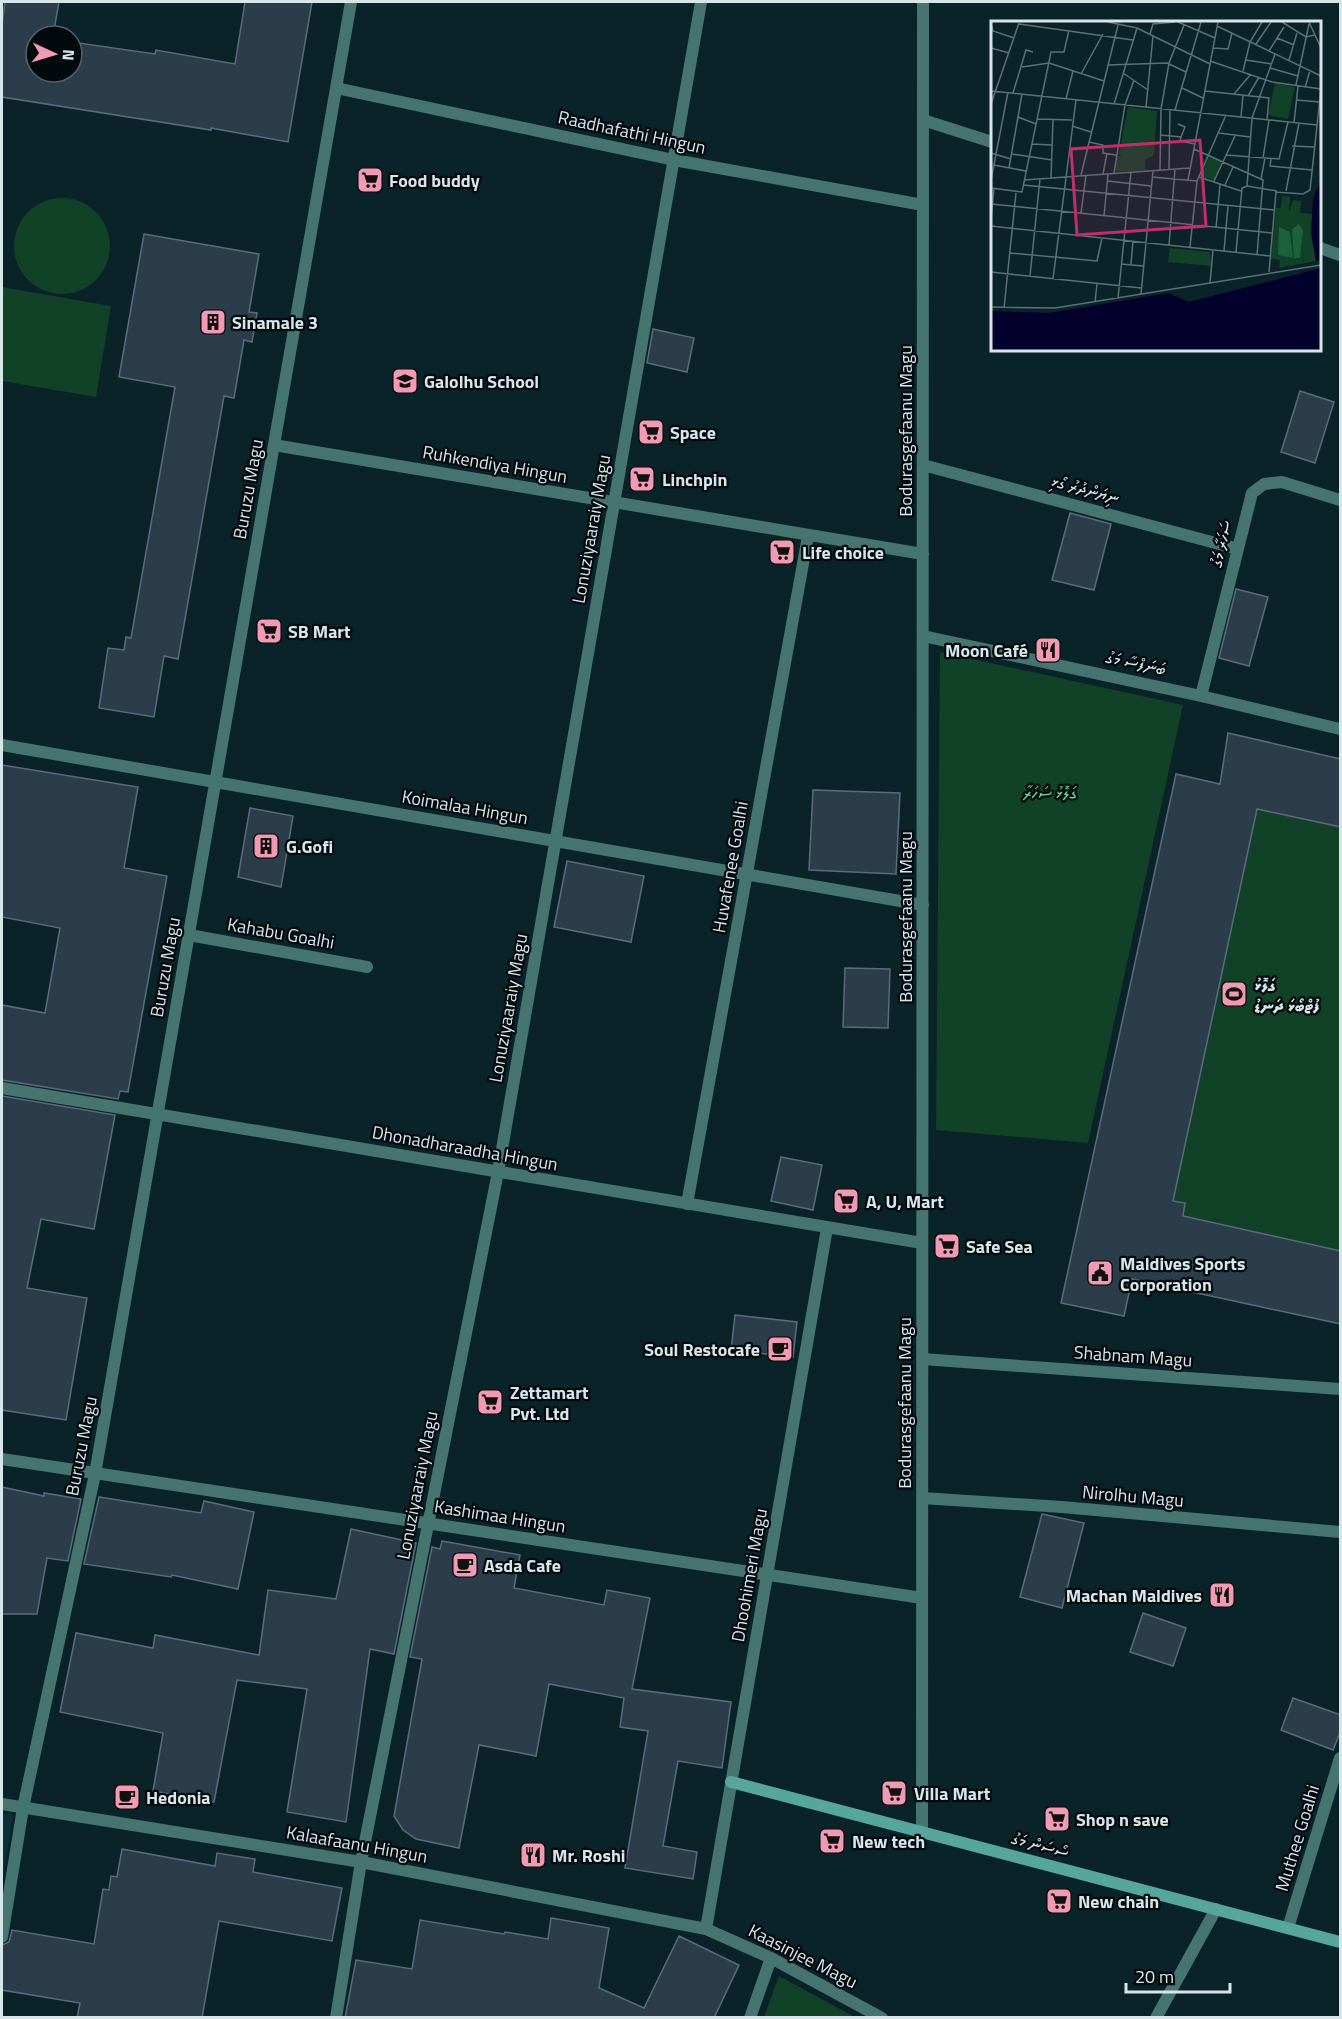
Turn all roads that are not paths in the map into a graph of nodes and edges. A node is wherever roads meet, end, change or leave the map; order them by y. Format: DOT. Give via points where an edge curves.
graph roads {
  1 [pos="351,2"];
  2 [pos="701,2"];
  3 [pos="924,2"];
  4 [pos="336,88"];
  5 [pos="923,120"];
  6 [pos="991,141"];
  7 [pos="674,160"];
  8 [pos="923,205"];
  9 [pos="1321,248"];
  10 [pos="1341,255"];
  11 [pos="274,445"];
  12 [pos="923,465"];
  13 [pos="1341,500"];
  14 [pos="614,502"];
  15 [pos="808,536"];
  16 [pos="1238,549"];
  17 [pos="923,554"];
  18 [pos="923,636"];
  19 [pos="1201,696"];
  20 [pos="1341,729"];
  21 [pos="2,745"];
  22 [pos="215,782"];
  23 [pos="555,842"];
  24 [pos="746,875"];
  25 [pos="923,905"];
  26 [pos="189,935"];
  27 [pos="367,967"];
  28 [pos="2,1088"];
  29 [pos="158,1114"];
  30 [pos="498,1172"];
  31 [pos="687,1204"];
  32 [pos="827,1228"];
  33 [pos="922,1243"];
  34 [pos="922,1359"];
  35 [pos="1341,1389"];
  36 [pos="2,1459"];
  37 [pos="95,1474"];
  38 [pos="922,1498"];
  39 [pos="428,1524"];
  40 [pos="1341,1532"];
  41 [pos="767,1575"];
  42 [pos="922,1598"];
  43 [pos="1341,1758"];
  44 [pos="731,1782"];
  45 [pos="2,1804"];
  46 [pos="23,1808"];
  47 [pos="922,1832"];
  48 [pos="361,1862"];
  49 [pos="1216,1909"];
  50 [pos="1288,1928"];
  51 [pos="706,1929"];
  52 [pos="2,1937"];
  53 [pos="1341,1942"];
  54 [pos="771,1958"];
  55 [pos="336,2018"];
  56 [pos="750,2018"];
  57 [pos="882,2018"];
  58 [pos="1156,2018"];
  1 -- 4 [label="street, Buruzu Magu"];
  2 -- 7 [label="street, Lonuziyaaraiy Magu"];
  3 -- 5 [label="street, Bodurasgefaanu Magu"];
  4 -- 7 [label="street, Raadhafathi Hingun"];
  4 -- 11 [label="street, Buruzu Magu"];
  5 -- 6 [label="street"];
  5 -- 8 [label="street, Bodurasgefaanu Magu"];
  7 -- 8 [label="street, Raadhafathi Hingun"];
  7 -- 14 [label="street, Lonuziyaaraiy Magu"];
  8 -- 12 [label="street, Bodurasgefaanu Magu"];
  9 -- 10 [label="street"];
  11 -- 14 [label="street, Ruhkendiya Hingun"];
  11 -- 22 [label="street, Buruzu Magu"];
  12 -- 16 [label="street, ނިޔަންދުރު ގޯޅި"];
  12 -- 17 [label="street, Bodurasgefaanu Magu"];
  13 -- 16 [label="street, ސަހަރާ މަގު" via="1282,482 1264,484 1252,493"];
  14 -- 15 [label="street, Ruhkendiya Hingun"];
  14 -- 23 [label="street, Lonuziyaaraiy Magu"];
  15 -- 17 [label="street, Ruhkendiya Hingun"];
  15 -- 24 [label="street, Huvafenee Goalhi"];
  16 -- 19 [label="street, ސަހަރާ މަގު"];
  17 -- 18 [label="street, Bodurasgefaanu Magu"];
  18 -- 19 [label="street, ބަނަފްސާ މަގު"];
  18 -- 25 [label="street, Bodurasgefaanu Magu"];
  19 -- 20 [label="street, ބަނަފްސާ މަގު"];
  21 -- 22 [label="street, Koimalaa Hingun"];
  22 -- 23 [label="street, Koimalaa Hingun"];
  22 -- 26 [label="street, Buruzu Magu"];
  23 -- 24 [label="street, Koimalaa Hingun"];
  23 -- 30 [label="street, Lonuziyaaraiy Magu"];
  24 -- 25 [label="street, Koimalaa Hingun"];
  24 -- 31 [label="street, Huvafenee Goalhi"];
  25 -- 33 [label="street, Bodurasgefaanu Magu"];
  26 -- 27 [label="street, Kahabu Goalhi"];
  26 -- 29 [label="street, Buruzu Magu"];
  28 -- 29 [label="street, Dhonadharaadha Hingun"];
  29 -- 30 [label="street, Dhonadharaadha Hingun"];
  29 -- 37 [label="street, Buruzu Magu"];
  30 -- 31 [label="street, Dhonadharaadha Hingun"];
  30 -- 39 [label="street, Lonuziyaaraiy Magu"];
  31 -- 32 [label="street, Dhonadharaadha Hingun"];
  32 -- 33 [label="street, Dhonadharaadha Hingun"];
  32 -- 41 [label="street, Dhoohimeri Magu"];
  33 -- 34 [label="street, Bodurasgefaanu Magu"];
  34 -- 35 [label="street, Shabnam Magu"];
  34 -- 38 [label="street, Bodurasgefaanu Magu"];
  36 -- 37 [label="street, Kashimaa Hingun"];
  37 -- 39 [label="street, Kashimaa Hingun"];
  37 -- 46 [label="street, Buruzu Magu"];
  38 -- 40 [label="street, Nirolhu Magu"];
  38 -- 42 [label="street, Bodurasgefaanu Magu"];
  39 -- 41 [label="street, Kashimaa Hingun"];
  39 -- 48 [label="street, Lonuziyaaraiy Magu"];
  41 -- 42 [label="street, Kashimaa Hingun"];
  41 -- 44 [label="street, Dhoohimeri Magu"];
  42 -- 47 [label="street, Bodurasgefaanu Magu"];
  43 -- 50 [label="street, Muthee Goalhi"];
  44 -- 47 [label="street, ސޯސަން މަގު"];
  44 -- 51 [label="street, Dhoohimeri Magu"];
  45 -- 46 [label="street, Kalaafaanu Hingun"];
  46 -- 48 [label="street, Kalaafaanu Hingun"];
  46 -- 52 [label="street, Buruzu Magu"];
  47 -- 49 [label="street, ސޯސަން މަގު"];
  48 -- 51 [label="street, Kalaafaanu Hingun"];
  48 -- 55 [label="street, Lonuziyaaraiy Magu"];
  49 -- 50 [label="street, ސޯސަން މަގު"];
  49 -- 58 [label="street"];
  50 -- 53 [label="street, ސޯސަން މަގު"];
  51 -- 54 [label="street, Kaasinjee Magu"];
  54 -- 56 [label="street"];
  54 -- 57 [label="street, Kaasinjee Magu"];
}
